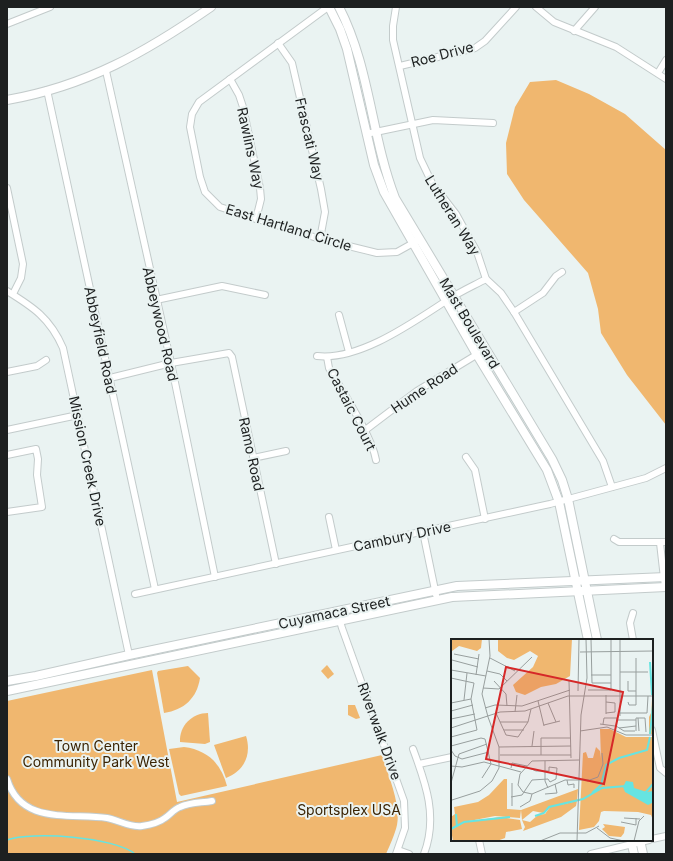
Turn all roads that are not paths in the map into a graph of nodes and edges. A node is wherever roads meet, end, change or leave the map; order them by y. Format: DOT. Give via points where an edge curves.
graph roads {
  1 [pos="50,7"];
  2 [pos="212,7"];
  3 [pos="328,7"];
  4 [pos="339,7"];
  5 [pos="396,7"];
  6 [pos="516,7"];
  7 [pos="536,7"];
  8 [pos="595,7"];
  9 [pos="7,24"];
  10 [pos="574,31"];
  11 [pos="278,43"];
  12 [pos="666,60"];
  13 [pos="400,66"];
  14 [pos="106,71"];
  15 [pos="658,73"];
  16 [pos="230,79"];
  17 [pos="666,79"];
  18 [pos="46,90"];
  19 [pos="7,100"];
  20 [pos="493,123"];
  21 [pos="412,124"];
  22 [pos="376,132"];
  23 [pos="366,134"];
  24 [pos="7,188"];
  25 [pos="256,219"];
  26 [pos="320,239"];
  27 [pos="416,241"];
  28 [pos="562,272"];
  29 [pos="486,278"];
  30 [pos="10,293"];
  31 [pos="265,295"];
  32 [pos="450,298"];
  33 [pos="156,300"];
  34 [pos="514,312"];
  35 [pos="339,315"];
  36 [pos="486,348"];
  37 [pos="349,352"];
  38 [pos="476,355"];
  39 [pos="317,356"];
  40 [pos="327,357"];
  41 [pos="46,360"];
  42 [pos="171,363"];
  43 [pos="7,372"];
  44 [pos="110,378"];
  45 [pos="78,415"];
  46 [pos="7,430"];
  47 [pos="364,431"];
  48 [pos="286,451"];
  49 [pos="7,455"];
  50 [pos="466,457"];
  51 [pos="253,458"];
  52 [pos="376,460"];
  53 [pos="666,468"];
  54 [pos="612,487"];
  55 [pos="568,499"];
  56 [pos="559,502"];
  57 [pos="7,512"];
  58 [pos="329,517"];
  59 [pos="484,518"];
  60 [pos="423,532"];
  61 [pos="614,539"];
  62 [pos="663,542"];
  63 [pos="336,550"];
  64 [pos="276,564"];
  65 [pos="215,577"];
  66 [pos="665,577"];
  67 [pos="585,580"];
  68 [pos="575,581"];
  69 [pos="665,587"];
  70 [pos="155,589"];
  71 [pos="435,590"];
  72 [pos="588,590"];
  73 [pos="577,591"];
  74 [pos="135,594"];
  75 [pos="437,600"];
  76 [pos="337,611"];
  77 [pos="633,613"];
  78 [pos="340,620"];
  79 [pos="588,639"];
  80 [pos="597,639"];
  81 [pos="633,639"];
  82 [pos="194,642"];
  83 [pos="196,652"];
  84 [pos="129,655"];
  85 [pos="7,681"];
  86 [pos="7,691"];
  87 [pos="653,737"];
  88 [pos="413,749"];
  89 [pos="451,757"];
  90 [pos="419,764"];
  91 [pos="666,773"];
  92 [pos="7,779"];
  93 [pos="212,801"];
  94 [pos="666,836"];
  95 [pos="653,839"];
  96 [pos="479,841"];
  97 [pos="640,841"];
  98 [pos="631,842"];
  99 [pos="397,852"];
  100 [pos="409,854"];
  101 [pos="423,854"];
  102 [pos="482,854"];
  103 [pos="590,854"];
  104 [pos="634,854"];
  105 [pos="643,854"];
  1 -- 9 [label="street"];
  2 -- 14 [label="main road" via="175,32"];
  3 -- 11 [label="street, East Hartland Circle"];
  3 -- 23 [label="main road, Mast Boulevard" via="347,49"];
  4 -- 22 [label="main road, Mast Boulevard" via="356,42"];
  5 -- 13 [label="street, Lutheran Way" via="393,40"];
  6 -- 13 [label="street, Roe Drive" via="486,40 475,48"];
  7 -- 10 [label="street" via="554,22"];
  8 -- 10 [label="street"];
  10 -- 15 [label="street" via="616,47"];
  11 -- 16 [label="street, East Hartland Circle"];
  11 -- 26 [label="street, Frascati Way" via="292,63 321,189 325,212"];
  12 -- 15 [label="street"];
  13 -- 21 [label="street, Lutheran Way"];
  14 -- 18 [label="main road"];
  14 -- 33 [label="street, Abbeywood Road"];
  15 -- 17 [label="street"];
  16 -- 25 [label="street, Rawlins Way" via="243,107 260,188 261,199"];
  16 -- 25 [label="street, East Hartland Circle" via="202,98 194,109 190,127 202,186 208,197 220,207"];
  18 -- 19 [label="main road"];
  18 -- 44 [label="street, Abbeyfield Road"];
  20 -- 21 [label="street" via="434,120"];
  21 -- 22 [label="street"];
  21 -- 29 [label="street, Lutheran Way" via="426,172 456,214 476,250"];
  22 -- 23 [label="street"];
  22 -- 27 [label="main road, Mast Boulevard" via="385,172"];
  23 -- 27 [label="main road, Mast Boulevard" via="381,186"];
  24 -- 30 [label="street" via="22,264 21,278"];
  25 -- 26 [label="street, East Hartland Circle"];
  26 -- 27 [label="street, East Hartland Circle" via="377,253 397,252"];
  27 -- 32 [label="main road, Mast Boulevard"];
  28 -- 34 [label="street" via="543,293"];
  29 -- 32 [label="street"];
  29 -- 34 [label="street, Lutheran Way" via="501,293"];
  30 -- 45 [label="street, Mission Creek Drive" via="35,308 56,334 65,355"];
  31 -- 33 [label="street" via="222,286"];
  32 -- 36 [label="main road, Mast Boulevard"];
  32 -- 37 [label="street" via="381,341"];
  32 -- 38 [label="main road, Mast Boulevard"];
  33 -- 42 [label="street, Abbeywood Road"];
  34 -- 54 [label="street, Lutheran Way" via="606,467"];
  35 -- 37 [label="street"];
  36 -- 38 [label="street, Hume Road"];
  36 -- 55 [label="main road, Mast Boulevard" via="552,459"];
  37 -- 40 [label="street"];
  38 -- 47 [label="street, Hume Road" via="417,390"];
  38 -- 56 [label="main road, Mast Boulevard" via="543,464"];
  39 -- 40 [label="street"];
  40 -- 47 [label="street, Castaic Court" via="329,368"];
  41 -- 43 [label="street" via="37,366"];
  42 -- 44 [label="street"];
  42 -- 51 [label="street, Ramo Road" via="229,353 232,357"];
  42 -- 65 [label="street, Abbeywood Road"];
  44 -- 70 [label="street, Abbeyfield Road"];
  45 -- 46 [label="street"];
  45 -- 84 [label="street, Mission Creek Drive"];
  47 -- 52 [label="street, Castaic Court"];
  48 -- 51 [label="street"];
  49 -- 57 [label="street" via="36,449 42,507"];
  50 -- 59 [label="street" via="475,470"];
  51 -- 64 [label="street, Ramo Road"];
  53 -- 54 [label="street, Cambury Drive" via="646,478"];
  54 -- 55 [label="street, Cambury Drive"];
  55 -- 56 [label="street, Cambury Drive"];
  55 -- 67 [label="main road, Mast Boulevard"];
  56 -- 59 [label="street, Cambury Drive"];
  56 -- 68 [label="main road, Mast Boulevard"];
  58 -- 63 [label="street"];
  59 -- 60 [label="street, Cambury Drive"];
  60 -- 63 [label="street, Cambury Drive"];
  60 -- 71 [label="street"];
  61 -- 62 [label="street" via="619,542"];
  62 -- 66 [label="street"];
  63 -- 64 [label="street, Cambury Drive"];
  64 -- 65 [label="street, Cambury Drive"];
  65 -- 70 [label="street, Cambury Drive"];
  66 -- 67 [label="main road, Cuyamaca Street"];
  66 -- 69 [label="street"];
  67 -- 68 [label="main road, Cuyamaca Street"];
  67 -- 72 [label="main road, Mast Boulevard"];
  68 -- 71 [label="main road, Cuyamaca Street" via="470,585"];
  68 -- 73 [label="main road, Mast Boulevard"];
  69 -- 72 [label="main road, Cuyamaca Street"];
  70 -- 74 [label="street, Cambury Drive"];
  71 -- 75 [label="street"];
  71 -- 76 [label="main road, Cuyamaca Street"];
  72 -- 73 [label="main road, Cuyamaca Street"];
  72 -- 80 [label="main road, Mast Boulevard"];
  73 -- 75 [label="main road, Cuyamaca Street" via="474,595"];
  73 -- 79 [label="main road, Mast Boulevard"];
  75 -- 78 [label="main road, Cuyamaca Street"];
  76 -- 78 [label="street, Riverwalk Drive"];
  76 -- 82 [label="main road, Cuyamaca Street"];
  77 -- 81 [label="street" via="630,623"];
  78 -- 83 [label="main road, Cuyamaca Street"];
  78 -- 99 [label="street, Riverwalk Drive" via="404,801 404,828"];
  82 -- 83 [label="main road"];
  82 -- 84 [label="main road, Cuyamaca Street"];
  83 -- 86 [label="main road, Cuyamaca Street"];
  84 -- 85 [label="main road, Cuyamaca Street"];
  87 -- 91 [label="street" via="660,768"];
  88 -- 90 [label="street"];
  89 -- 90 [label="street"];
  90 -- 101 [label="street" via="429,798 431,816 428,844"];
  92 -- 93 [label="street" via="17,799 29,808 40,812 107,818 136,826 163,820 184,805"];
  94 -- 95 [label="street"];
  96 -- 102 [label="street"];
  97 -- 98 [label="street"];
  97 -- 105 [label="main road"];
  98 -- 103 [label="street"];
  98 -- 104 [label="main road"];
  99 -- 100 [label="street"];
}
